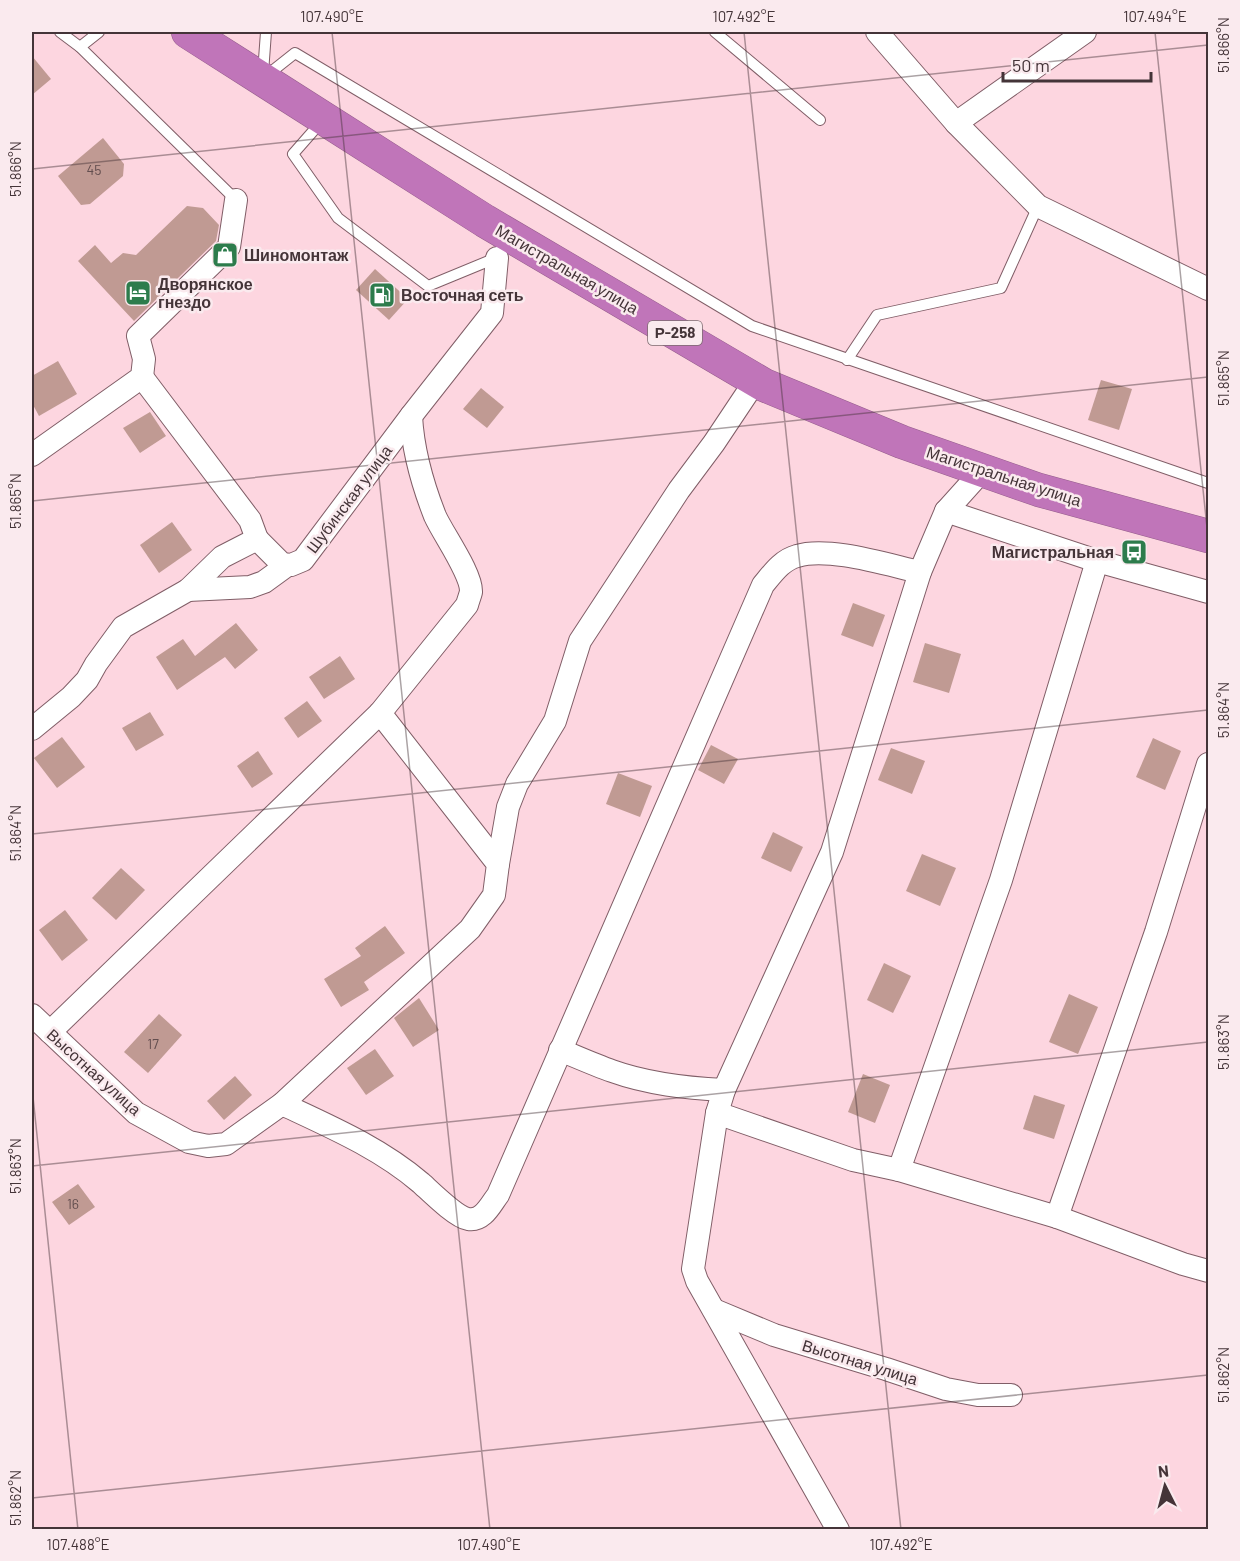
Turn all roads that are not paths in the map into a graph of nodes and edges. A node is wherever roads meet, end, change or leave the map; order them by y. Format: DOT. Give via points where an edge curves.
graph roads {
  1 [pos="60,32"];
  2 [pos="99,32"];
  3 [pos="188,32"];
  4 [pos="266,32"];
  5 [pos="715,32"];
  6 [pos="877,32"];
  7 [pos="1085,32"];
  8 [pos="80,47"];
  9 [pos="262,79"];
  10 [pos="324,118"];
  11 [pos="820,120"];
  12 [pos="956,123"];
  13 [pos="236,200"];
  14 [pos="1038,206"];
  15 [pos="511,251"];
  16 [pos="1209,288"];
  17 [pos="847,360"];
  18 [pos="142,377"];
  19 [pos="756,380"];
  20 [pos="411,417"];
  21 [pos="32,455"];
  22 [pos="982,471"];
  23 [pos="1209,483"];
  24 [pos="946,511"];
  25 [pos="1209,536"];
  26 [pos="257,539"];
  27 [pos="1097,561"];
  28 [pos="286,566"];
  29 [pos="920,572"];
  30 [pos="188,590"];
  31 [pos="1209,592"];
  32 [pos="380,713"];
  33 [pos="32,729"];
  34 [pos="1209,764"];
  35 [pos="498,864"];
  36 [pos="32,1015"];
  37 [pos="50,1032"];
  38 [pos="560,1050"];
  39 [pos="724,1090"];
  40 [pos="282,1104"];
  41 [pos="717,1113"];
  42 [pos="899,1170"];
  43 [pos="1057,1217"];
  44 [pos="1209,1271"];
  45 [pos="714,1310"];
  46 [pos="1011,1395"];
  47 [pos="838,1530"];
  1 -- 8 [label="lane"];
  2 -- 8 [label="lane"];
  3 -- 9 [label="highway, Магистральная улица / Р-258"];
  4 -- 9 [label="lane"];
  5 -- 11 [label="lane"];
  6 -- 12 [label="street"];
  7 -- 12 [label="street"];
  8 -- 13 [label="lane"];
  9 -- 10 [label="highway, Магистральная улица / Р-258"];
  9 -- 17 [label="lane" via="295,53 752,326"];
  10 -- 15 [label="highway, Магистральная улица / Р-258"];
  10 -- 15 [label="lane" via="293,154 338,218 429,286"];
  12 -- 14 [label="street"];
  13 -- 18 [label="street" via="229,247 138,336 144,359"];
  14 -- 16 [label="street"];
  14 -- 17 [label="lane" via="1001,288 877,315"];
  15 -- 19 [label="highway, Магистральная улица / Р-258"];
  15 -- 20 [label="street, Шубинская улица" via="492,313"];
  17 -- 23 [label="lane"];
  18 -- 21 [label="street"];
  18 -- 26 [label="street" via="250,520"];
  19 -- 22 [label="highway, Магистральная улица / Р-258"];
  19 -- 35 [label="street" via="580,641 555,721 508,807"];
  20 -- 28 [label="street, Шубинская улица" via="303,560"];
  20 -- 32 [label="street" via="419,473 471,590 467,605"];
  22 -- 24 [label="street"];
  22 -- 25 [label="highway, Магистральная улица / Р-258"];
  24 -- 27 [label="street"];
  24 -- 29 [label="street"];
  26 -- 28 [label="street"];
  26 -- 30 [label="street" via="222,557"];
  27 -- 31 [label="street"];
  27 -- 42 [label="street" via="1001,880"];
  28 -- 30 [label="street, Шубинская улица" via="250,587"];
  29 -- 38 [label="street" via="821,552 789,560 763,585"];
  29 -- 39 [label="street" via="832,852"];
  30 -- 33 [label="street" via="123,627 87,680"];
  32 -- 35 [label="street"];
  32 -- 37 [label="street"];
  34 -- 43 [label="street" via="1156,932"];
  35 -- 40 [label="street" via="494,895 470,929"];
  36 -- 37 [label="street, Высотная улица"];
  37 -- 40 [label="street, Высотная улица" via="136,1113 189,1142 208,1146 226,1143"];
  38 -- 39 [label="street" via="650,1082"];
  38 -- 40 [label="street" via="498,1195 478,1219 467,1219 447,1206 414,1177 363,1142"];
  39 -- 41 [label="street"];
  41 -- 42 [label="street" via="853,1160"];
  41 -- 45 [label="street" via="693,1269"];
  42 -- 43 [label="street"];
  43 -- 44 [label="street"];
  45 -- 46 [label="street, Высотная улица" via="774,1335 946,1389 978,1395"];
  45 -- 47 [label="street"];
}
